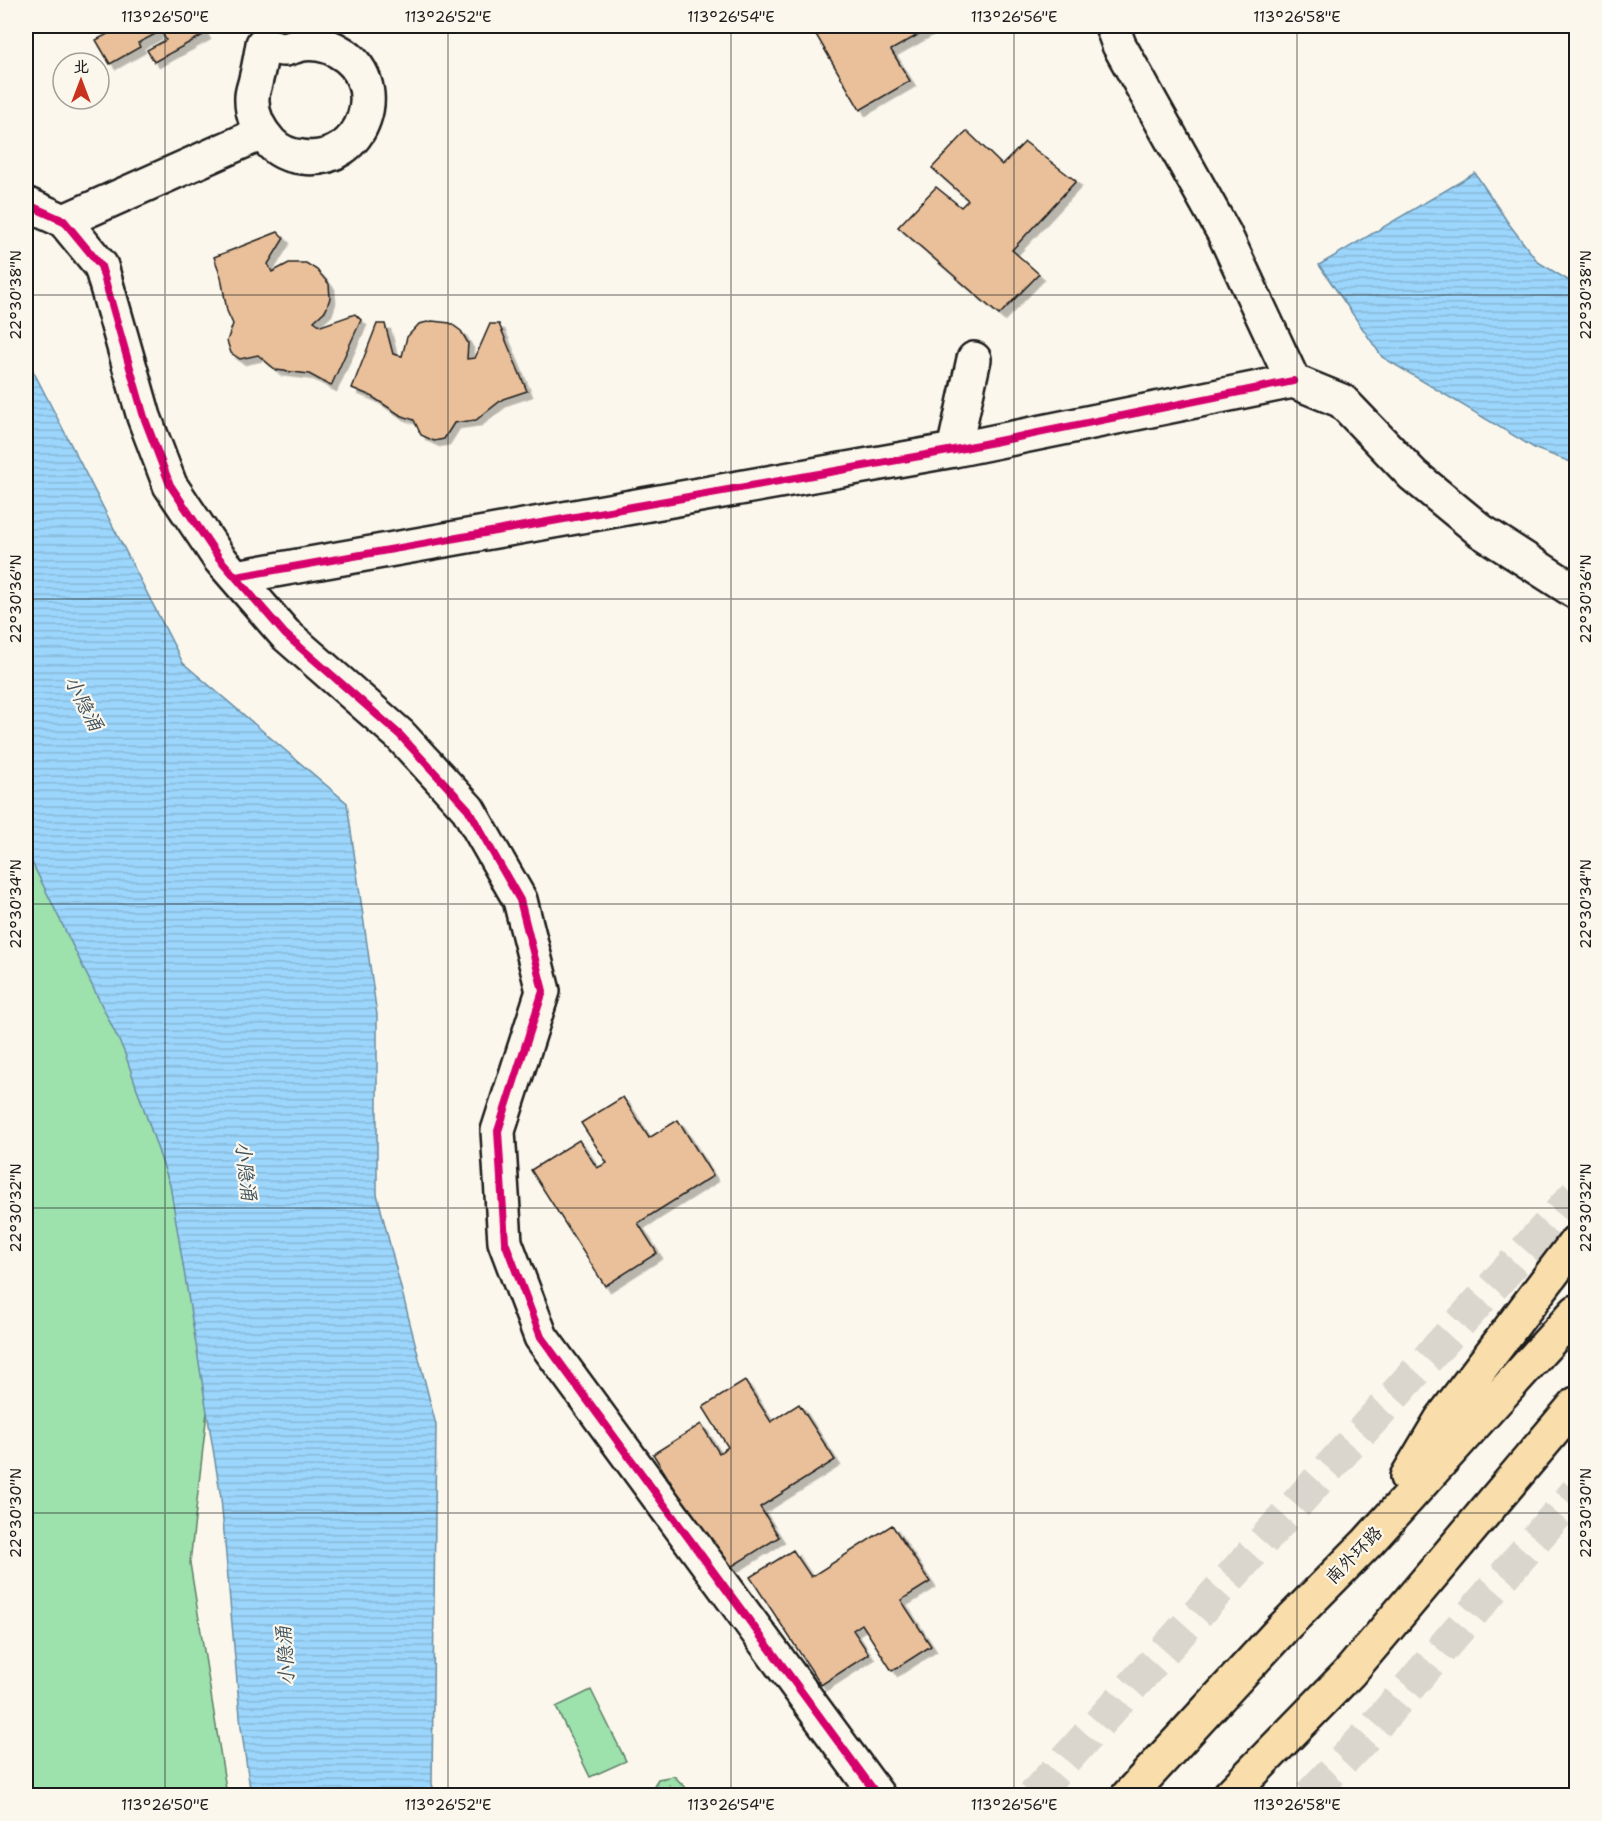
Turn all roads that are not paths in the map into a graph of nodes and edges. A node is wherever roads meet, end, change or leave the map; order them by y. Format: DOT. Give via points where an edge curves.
graph roads {
  1 [pos="1112,26"];
  2 [pos="259,34"];
  3 [pos="262,133"];
  4 [pos="26,204"];
  5 [pos="64,221"];
  6 [pos="974,359"];
  7 [pos="1293,381"];
  8 [pos="954,450"];
  9 [pos="236,577"];
  10 [pos="1576,592"];
  11 [pos="1576,1242"];
  12 [pos="1576,1312"];
  13 [pos="1576,1404"];
  14 [pos="1576,1438"];
  15 [pos="1487,1509"];
  16 [pos="1368,1542"];
  17 [pos="878,1796"];
  18 [pos="1128,1796"];
  19 [pos="1229,1796"];
  1 -- 7 [label="street" via="1224,233"];
  2 -- 3 [label="street" via="252,97 254,116"];
  2 -- 3 [label="street" via="283,50 301,44 321,44 338,51 353,62 363,78 367,96 366,115 358,132 345,147 329,155 310,159 291,156"];
  3 -- 5 [label="street"];
  4 -- 5 [label="street"];
  5 -- 9 [label="street" via="100,266 144,417 170,485"];
  6 -- 8 [label="street"];
  7 -- 8 [label="street"];
  7 -- 10 [label="street" via="1342,401 1413,475 1481,531"];
  8 -- 9 [label="street"];
  9 -- 17 [label="street" via="285,634 400,735 468,809 520,900 543,991 498,1131 505,1242 541,1337"];
  11 -- 16 [label="highway" via="1442,1420"];
  12 -- 16 [label="highway, 南外环路"];
  13 -- 15 [label="highway"];
  14 -- 15 [label="highway"];
  15 -- 19 [label="highway" via="1349,1672"];
  16 -- 18 [label="highway, 南外环路" via="1282,1628"];
}
